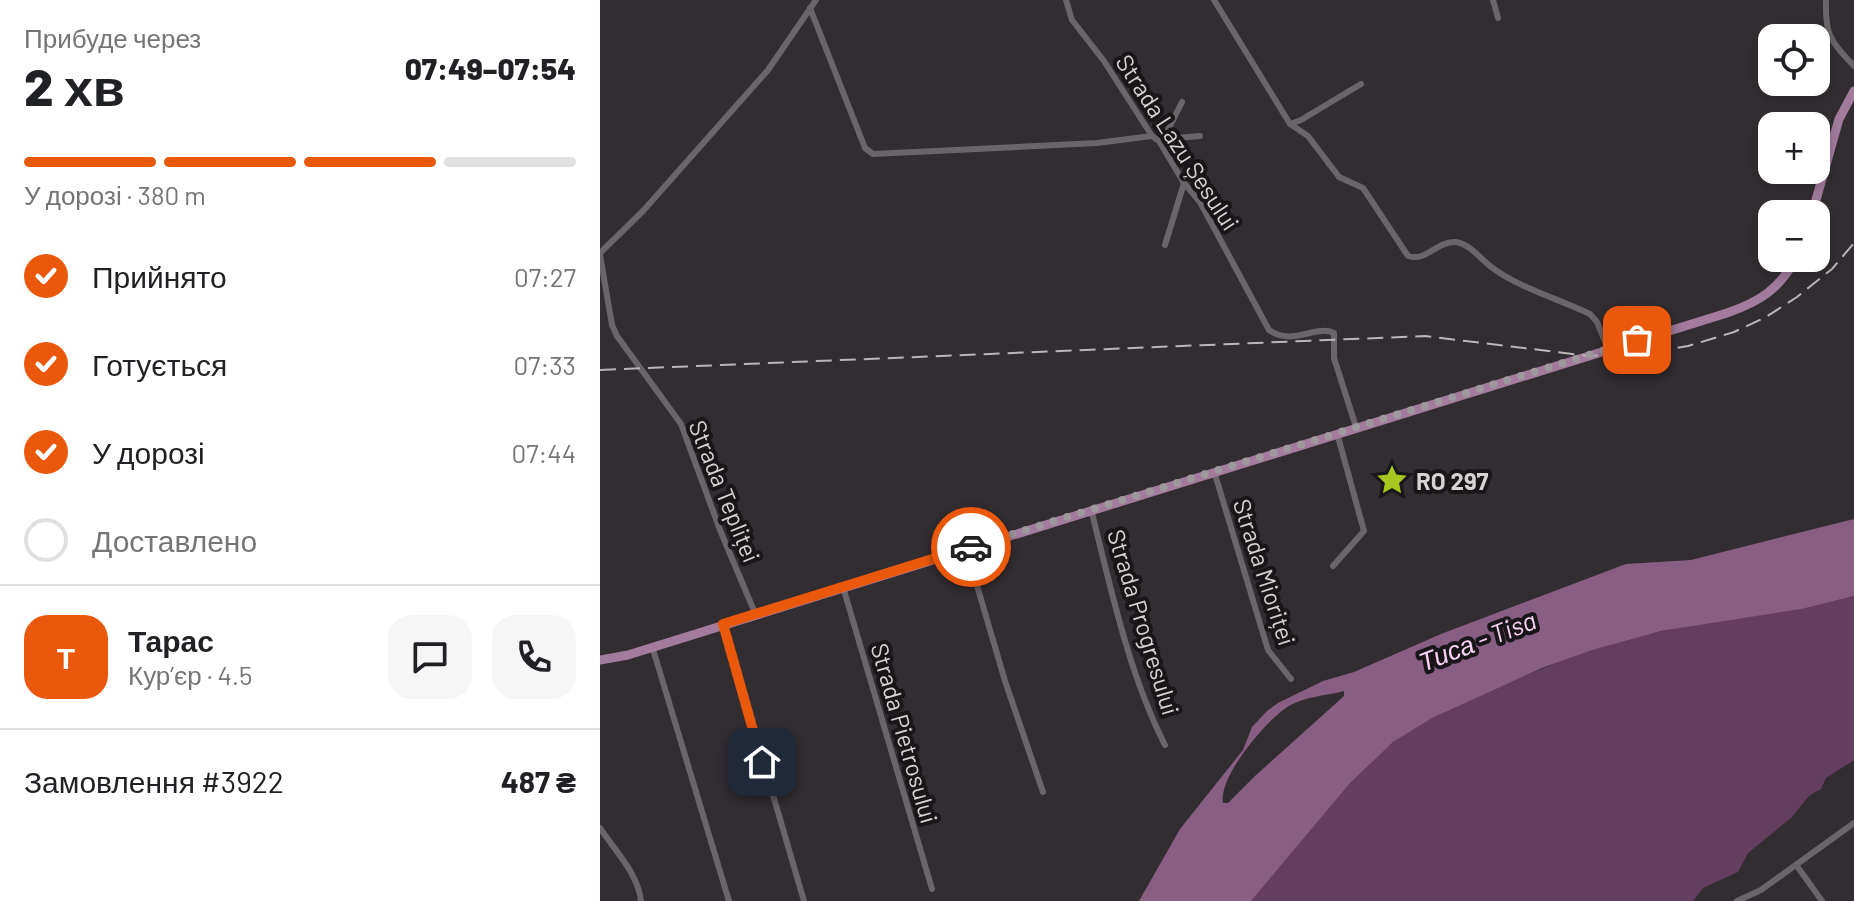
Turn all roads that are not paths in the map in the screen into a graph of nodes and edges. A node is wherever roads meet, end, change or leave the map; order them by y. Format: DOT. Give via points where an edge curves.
graph roads {
  1 [pos="816,0"];
  2 [pos="1066,0"];
  3 [pos="1214,0"];
  4 [pos="1493,0"];
  5 [pos="1826,0"];
  6 [pos="810,8"];
  7 [pos="1498,18"];
  8 [pos="1854,66"];
  9 [pos="1361,84"];
  10 [pos="1854,91"];
  11 [pos="1182,102"];
  12 [pos="1290,124"];
  13 [pos="1152,136"];
  14 [pos="1200,136"];
  15 [pos="1162,142"];
  16 [pos="1184,183"];
  17 [pos="1816,200"];
  18 [pos="1165,245"];
  19 [pos="600,254"];
  20 [pos="1787,272"];
  21 [pos="1608,349"];
  22 [pos="1356,427"];
  23 [pos="1337,433"];
  24 [pos="1214,471"];
  25 [pos="1091,509"];
  26 [pos="966,548"];
  27 [pos="1333,566"];
  28 [pos="843,587"];
  29 [pos="755,613"];
  30 [pos="723,624"];
  31 [pos="652,646"];
  32 [pos="600,660"];
  33 [pos="1291,679"];
  34 [pos="1165,745"];
  35 [pos="1043,792"];
  36 [pos="1854,823"];
  37 [pos="600,828"];
  38 [pos="1797,866"];
  39 [pos="932,889"];
  40 [pos="641,901"];
  41 [pos="729,901"];
  42 [pos="804,901"];
  43 [pos="1737,901"];
  44 [pos="1822,901"];
  1 -- 6 [label="street"];
  2 -- 13 [label="street, Strada Lazu Șesului" via="1072,20"];
  3 -- 12 [label="street"];
  4 -- 7 [label="street"];
  5 -- 8 [label="street" via="1829,37"];
  6 -- 13 [label="street" via="865,148 873,154"];
  6 -- 19 [label="street" via="759,82"];
  9 -- 12 [label="street"];
  10 -- 17 [label="main road" via="1839,119"];
  11 -- 15 [label="street"];
  12 -- 21 [label="street" via="1308,136 1339,177 1363,188 1408,256 1455,242 1466,246 1509,279 1590,314"];
  13 -- 15 [label="street, Strada Lazu Șesului"];
  14 -- 15 [label="street"];
  15 -- 16 [label="street, Strada Lazu Șesului"];
  16 -- 18 [label="street"];
  16 -- 22 [label="street, Strada Lazu Șesului" via="1210,218 1269,330 1284,338 1334,333 1334,358"];
  19 -- 29 [label="street, Strada Tepliței" via="612,325 681,424"];
  20 -- 21 [label="main road" via="1772,292 1747,306"];
  21 -- 22 [label="main road"];
  22 -- 23 [label="main road"];
  23 -- 24 [label="main road"];
  23 -- 27 [label="street" via="1364,531"];
  24 -- 25 [label="main road"];
  24 -- 33 [label="street, Strada Mioriței" via="1268,650"];
  25 -- 26 [label="main road"];
  25 -- 34 [label="street, Strada Progresului" via="1139,682"];
  26 -- 28 [label="main road"];
  26 -- 35 [label="street"];
  28 -- 29 [label="main road"];
  28 -- 39 [label="street, Strada Pietrosului"];
  29 -- 30 [label="main road"];
  30 -- 31 [label="main road"];
  30 -- 42 [label="street"];
  31 -- 32 [label="main road"];
  31 -- 41 [label="street"];
  36 -- 38 [label="street"];
  37 -- 40 [label="street" via="637,883"];
  38 -- 43 [label="street"];
  38 -- 44 [label="street"];
}
